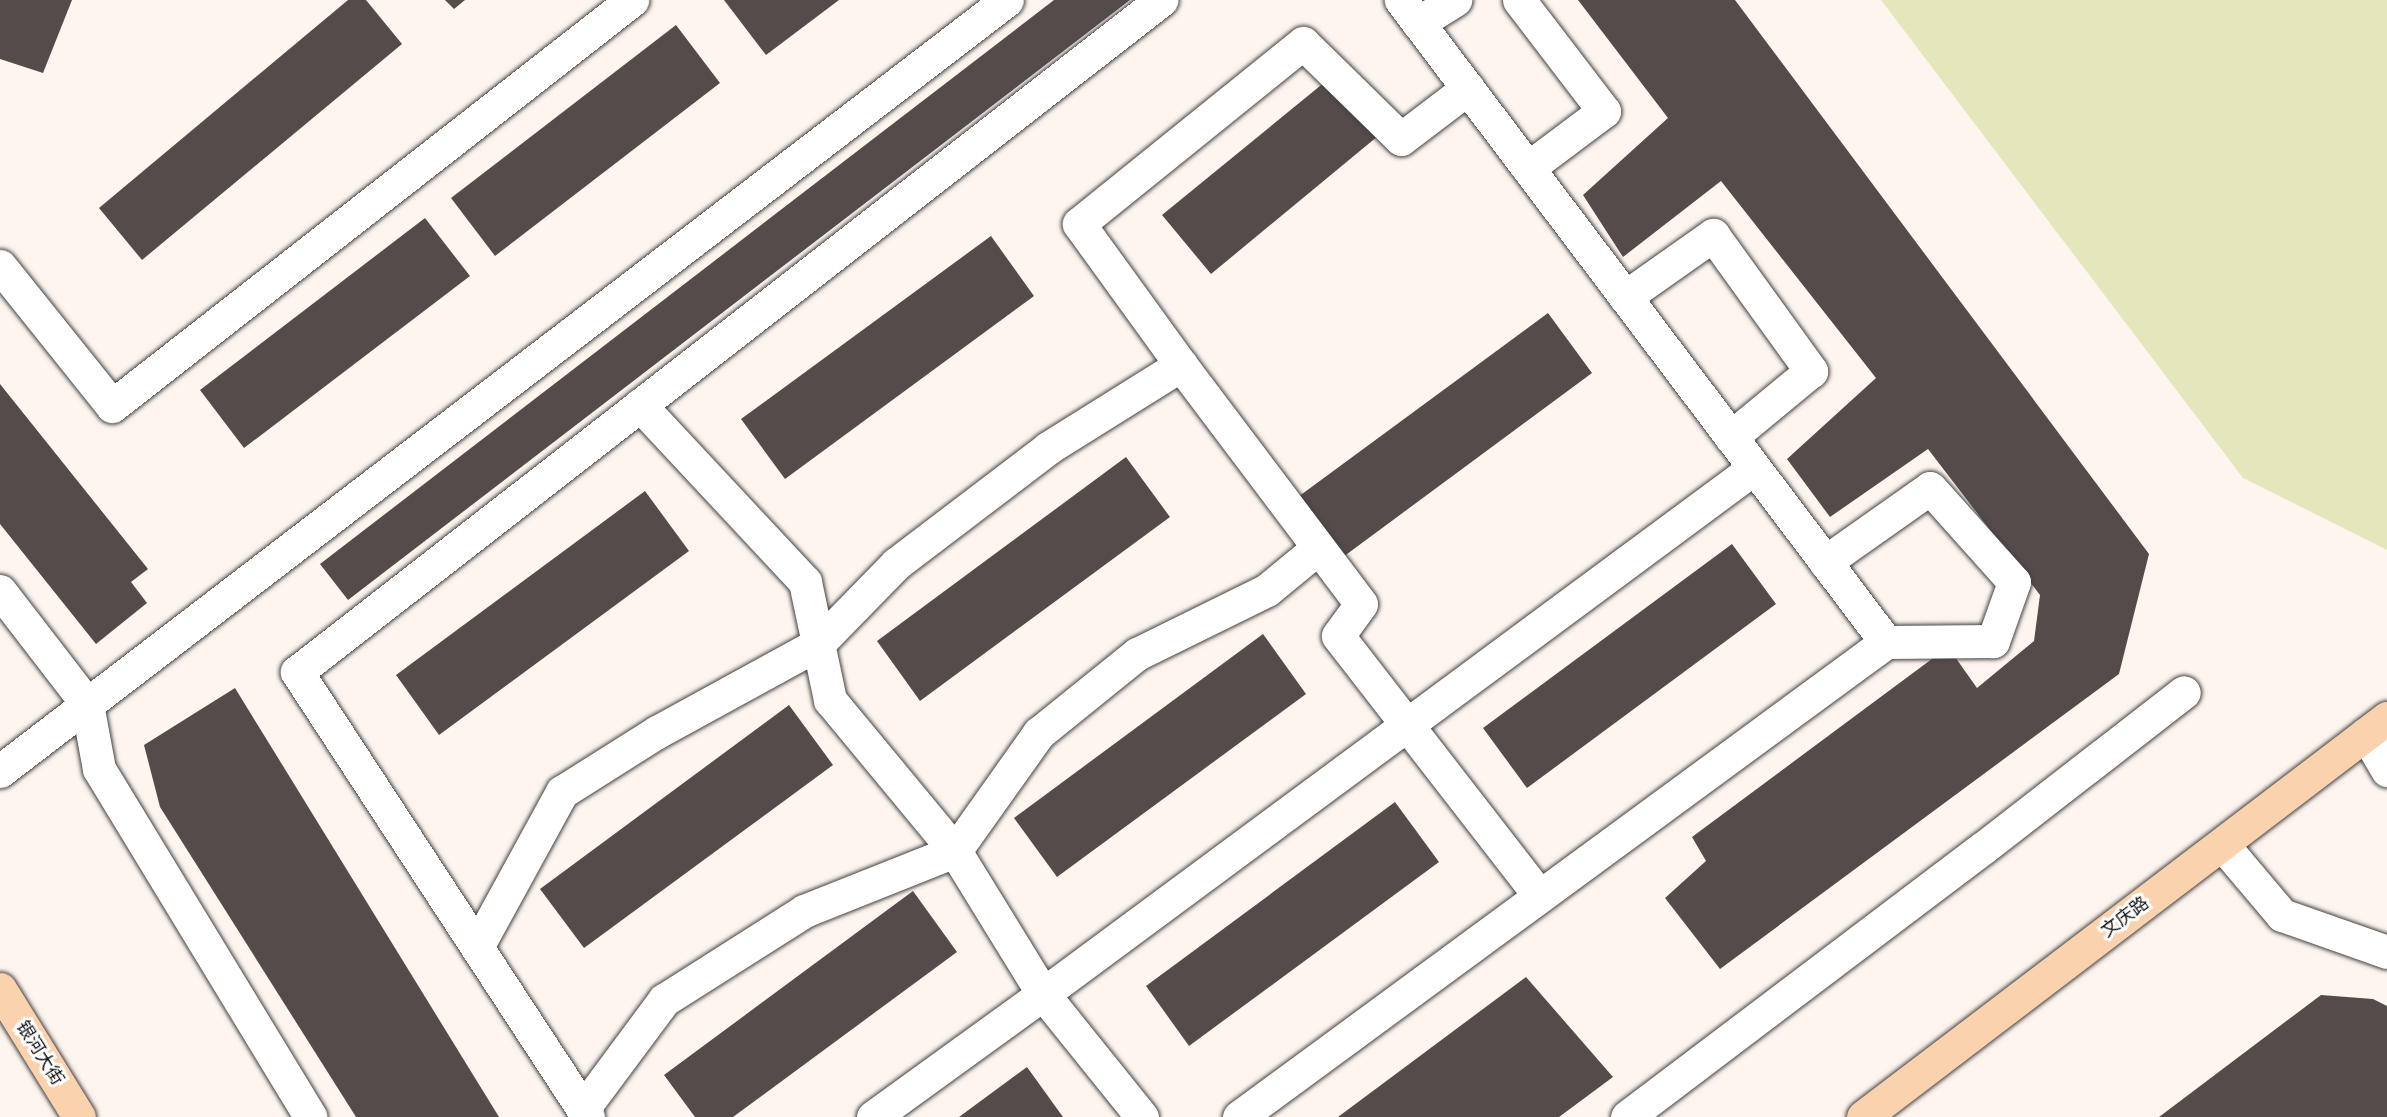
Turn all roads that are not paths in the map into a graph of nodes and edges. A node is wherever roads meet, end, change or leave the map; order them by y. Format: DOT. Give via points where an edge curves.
graph roads {
  1 [pos="632,0"];
  2 [pos="1007,0"];
  3 [pos="1161,0"];
  4 [pos="1455,0"];
  5 [pos="1519,0"];
  6 [pos="1409,11"];
  7 [pos="1468,88"];
  8 [pos="1528,168"];
  9 [pos="0,266"];
  10 [pos="1624,297"];
  11 [pos="1180,365"];
  12 [pos="640,405"];
  13 [pos="1731,437"];
  14 [pos="1754,468"];
  15 [pos="1318,548"];
  16 [pos="1826,562"];
  17 [pos="0,591"];
  18 [pos="1886,642"];
  19 [pos="818,644"];
  20 [pos="2184,692"];
  21 [pos="87,704"];
  22 [pos="1407,725"];
  23 [pos="2377,726"];
  24 [pos="2387,770"];
  25 [pos="0,771"];
  26 [pos="2222,844"];
  27 [pos="955,851"];
  28 [pos="1540,896"];
  29 [pos="477,947"];
  30 [pos="2387,952"];
  31 [pos="0,988"];
  32 [pos="1043,994"];
  33 [pos="586,1113"];
  34 [pos="79,1117"];
  35 [pos="311,1117"];
  36 [pos="873,1117"];
  37 [pos="1142,1117"];
  38 [pos="1239,1117"];
  39 [pos="1627,1117"];
  40 [pos="1863,1117"];
  1 -- 9 [label="street" via="112,406"];
  2 -- 21 [label="street"];
  3 -- 12 [label="street"];
  4 -- 6 [label="street"];
  5 -- 8 [label="street" via="1604,111"];
  6 -- 7 [label="street"];
  7 -- 8 [label="street"];
  7 -- 11 [label="street" via="1401,139 1303,43 1079,224"];
  8 -- 10 [label="street"];
  10 -- 13 [label="street"];
  10 -- 13 [label="street" via="1713,235 1811,370"];
  11 -- 15 [label="street"];
  11 -- 19 [label="street" via="1048,448 905,556"];
  12 -- 19 [label="street" via="805,582"];
  12 -- 29 [label="street" via="297,672"];
  13 -- 14 [label="street"];
  14 -- 16 [label="street"];
  14 -- 22 [label="street"];
  15 -- 22 [label="street" via="1361,604 1338,636"];
  15 -- 27 [label="street" via="1267,590 1137,654 1039,734"];
  16 -- 18 [label="street"];
  16 -- 18 [label="street" via="1930,488 2014,582 1993,641"];
  17 -- 21 [label="street"];
  18 -- 28 [label="street"];
  19 -- 27 [label="street" via="830,700"];
  19 -- 29 [label="street" via="657,732 562,792"];
  20 -- 39 [label="street"];
  21 -- 25 [label="street"];
  21 -- 35 [label="street" via="99,769"];
  22 -- 28 [label="street"];
  22 -- 32 [label="street"];
  23 -- 24 [label="street"];
  23 -- 26 [label="street, 文庆路"];
  26 -- 30 [label="street" via="2282,915"];
  26 -- 40 [label="street, 文庆路"];
  27 -- 32 [label="street"];
  27 -- 33 [label="street" via="804,911 664,1000"];
  28 -- 38 [label="street"];
  29 -- 33 [label="street"];
  31 -- 34 [label="street, 银河大街"];
  32 -- 36 [label="street"];
  32 -- 37 [label="street"];
}
